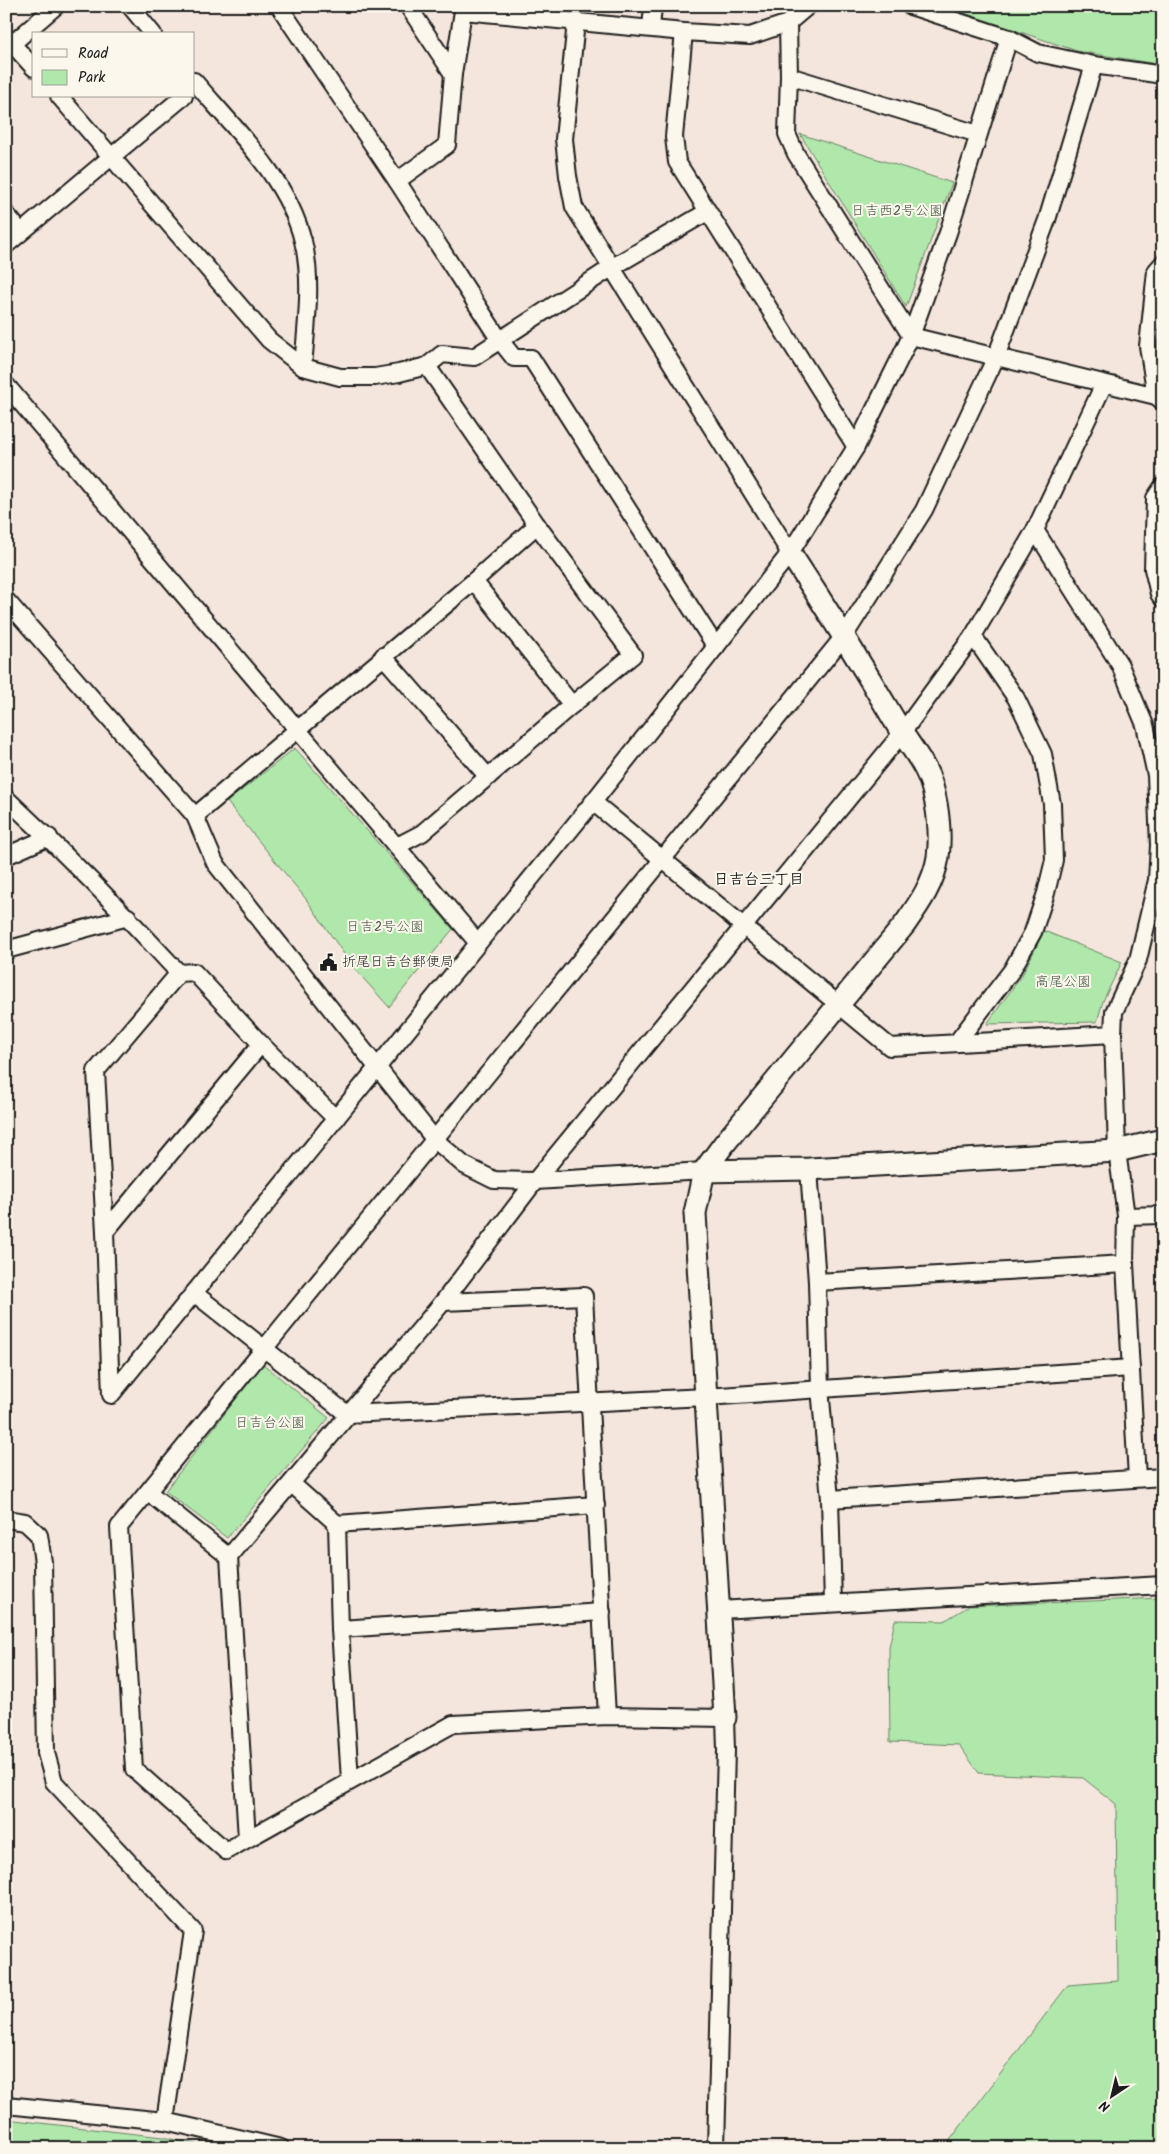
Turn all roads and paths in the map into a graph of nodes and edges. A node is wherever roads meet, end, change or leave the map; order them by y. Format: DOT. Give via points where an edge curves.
graph roads {
  1 [pos="56,6"];
  2 [pos="130,6"];
  3 [pos="279,6"];
  4 [pos="408,6"];
  5 [pos="653,6"];
  6 [pos="808,6"];
  7 [pos="910,6"];
  8 [pos="576,22"];
  9 [pos="788,23"];
  10 [pos="651,28"];
  11 [pos="151,32"];
  12 [pos="684,32"];
  13 [pos="1009,38"];
  14 [pos="8,43"];
  15 [pos="1094,65"];
  16 [pos="32,66"];
  17 [pos="453,74"];
  18 [pos="1163,75"];
  19 [pos="789,76"];
  20 [pos="195,85"];
  21 [pos="60,98"];
  22 [pos="182,98"];
  23 [pos="978,134"];
  24 [pos="112,156"];
  25 [pos="397,180"];
  26 [pos="707,212"];
  27 [pos="6,214"];
  28 [pos="21,232"];
  29 [pos="6,245"];
  30 [pos="1163,263"];
  31 [pos="612,268"];
  32 [pos="910,336"];
  33 [pos="500,340"];
  34 [pos="996,357"];
  35 [pos="427,366"];
  36 [pos="303,367"];
  37 [pos="1104,384"];
  38 [pos="6,385"];
  39 [pos="1159,399"];
  40 [pos="856,447"];
  41 [pos="1163,486"];
  42 [pos="537,525"];
  43 [pos="1035,530"];
  44 [pos="790,553"];
  45 [pos="474,581"];
  46 [pos="1163,599"];
  47 [pos="6,600"];
  48 [pos="845,635"];
  49 [pos="973,636"];
  50 [pos="716,647"];
  51 [pos="383,656"];
  52 [pos="572,705"];
  53 [pos="297,729"];
  54 [pos="902,733"];
  55 [pos="488,777"];
  56 [pos="6,798"];
  57 [pos="593,802"];
  58 [pos="195,816"];
  59 [pos="48,837"];
  60 [pos="397,846"];
  61 [pos="6,856"];
  62 [pos="663,860"];
  63 [pos="128,917"];
  64 [pos="744,924"];
  65 [pos="478,943"];
  66 [pos="6,950"];
  67 [pos="179,973"];
  68 [pos="838,1005"];
  69 [pos="1113,1034"];
  70 [pos="958,1042"];
  71 [pos="261,1044"];
  72 [pos="376,1067"];
  73 [pos="336,1119"];
  74 [pos="435,1140"];
  75 [pos="1163,1140"];
  76 [pos="1117,1150"];
  77 [pos="809,1169"];
  78 [pos="704,1171"];
  79 [pos="535,1182"];
  80 [pos="1163,1215"];
  81 [pos="1126,1216"];
  82 [pos="105,1232"];
  83 [pos="1126,1264"];
  84 [pos="817,1282"];
  85 [pos="194,1293"];
  86 [pos="443,1302"];
  87 [pos="264,1348"];
  88 [pos="1131,1368"];
  89 [pos="820,1388"];
  90 [pos="706,1397"];
  91 [pos="590,1402"];
  92 [pos="347,1414"];
  93 [pos="1163,1477"];
  94 [pos="1137,1478"];
  95 [pos="292,1484"];
  96 [pos="148,1492"];
  97 [pos="830,1499"];
  98 [pos="596,1505"];
  99 [pos="6,1520"];
  100 [pos="337,1524"];
  101 [pos="228,1557"];
  102 [pos="1163,1585"];
  103 [pos="833,1603"];
  104 [pos="719,1610"];
  105 [pos="602,1612"];
  106 [pos="340,1629"];
  107 [pos="607,1716"];
  108 [pos="725,1718"];
  109 [pos="350,1780"];
  110 [pos="247,1838"];
  111 [pos="6,2105"];
  112 [pos="165,2121"];
  113 [pos="281,2148"];
  114 [pos="716,2148"];
  1 -- 14 [label="street"];
  2 -- 11 [label="street"];
  3 -- 25 [label="street"];
  4 -- 17 [label="street"];
  5 -- 10 [label="street"];
  6 -- 9 [label="street"];
  7 -- 13 [label="street"];
  8 -- 10 [label="street"];
  8 -- 17 [label="street" via="463,11"];
  8 -- 31 [label="street" via="564,139 568,176 574,207"];
  9 -- 12 [label="street" via="750,36"];
  9 -- 19 [label="street"];
  10 -- 12 [label="street"];
  12 -- 26 [label="street" via="674,137 677,162"];
  13 -- 15 [label="street" via="1038,54"];
  13 -- 23 [label="street"];
  14 -- 16 [label="street"];
  15 -- 18 [label="street"];
  15 -- 34 [label="street" via="1047,220"];
  17 -- 25 [label="street" via="447,145"];
  19 -- 23 [label="street"];
  19 -- 32 [label="street" via="787,134 796,154"];
  20 -- 36 [label="street" via="264,165 289,203 304,241 308,312"];
  21 -- 24 [label="street"];
  22 -- 24 [label="street"];
  23 -- 32 [label="street" via="948,233"];
  24 -- 28 [label="street"];
  24 -- 36 [label="street" via="269,340"];
  25 -- 33 [label="street"];
  26 -- 31 [label="street"];
  26 -- 40 [label="street"];
  27 -- 28 [label="street"];
  28 -- 29 [label="street"];
  30 -- 39 [label="street" via="1156,271 1148,346"];
  31 -- 33 [label="street"];
  31 -- 44 [label="street"];
  32 -- 34 [label="street"];
  32 -- 40 [label="street"];
  33 -- 35 [label="street" via="474,357 442,354"];
  33 -- 50 [label="street" via="514,358 531,358"];
  34 -- 37 [label="street"];
  34 -- 48 [label="street" via="924,510"];
  35 -- 36 [label="street" via="360,378 340,378"];
  35 -- 42 [label="street"];
  37 -- 39 [label="street"];
  37 -- 43 [label="street"];
  38 -- 53 [label="street"];
  40 -- 44 [label="street"];
  41 -- 46 [label="street" via="1155,498 1153,569"];
  42 -- 45 [label="street"];
  42 -- 52 [label="street" via="633,655"];
  43 -- 49 [label="street"];
  43 -- 69 [label="street" via="1120,665 1145,725 1156,775 1159,845 1156,880 1138,960 1114,1012"];
  44 -- 48 [label="street"];
  44 -- 50 [label="street"];
  45 -- 51 [label="street"];
  45 -- 52 [label="street"];
  47 -- 58 [label="street"];
  48 -- 54 [label="street"];
  48 -- 62 [label="street"];
  49 -- 54 [label="street"];
  49 -- 70 [label="street" via="1016,698 1043,754 1052,804 1054,860 1033,932 1012,970"];
  50 -- 57 [label="street"];
  51 -- 53 [label="street"];
  51 -- 55 [label="street"];
  52 -- 55 [label="street"];
  53 -- 58 [label="street"];
  53 -- 60 [label="street"];
  54 -- 64 [label="street"];
  54 -- 68 [label="street" via="923,764 932,786 938,817 938,857 922,900"];
  55 -- 60 [label="street" via="422,833"];
  56 -- 59 [label="street"];
  57 -- 62 [label="street"];
  57 -- 65 [label="street"];
  58 -- 72 [label="street" via="215,863"];
  59 -- 61 [label="street"];
  59 -- 63 [label="street"];
  60 -- 65 [label="street"];
  62 -- 64 [label="street"];
  62 -- 74 [label="street"];
  63 -- 66 [label="street"];
  63 -- 67 [label="street"];
  64 -- 68 [label="street"];
  64 -- 79 [label="street"];
  65 -- 72 [label="street"];
  67 -- 71 [label="street" via="194,972"];
  67 -- 82 [label="street" via="96,1071"];
  68 -- 70 [label="street" via="890,1047"];
  68 -- 78 [label="street"];
  69 -- 70 [label="street"];
  69 -- 76 [label="street"];
  71 -- 73 [label="street"];
  71 -- 82 [label="street"];
  72 -- 73 [label="street"];
  72 -- 74 [label="street"];
  73 -- 85 [label="street"];
  74 -- 79 [label="street" via="464,1165 494,1180"];
  74 -- 87 [label="street"];
  75 -- 76 [label="street"];
  76 -- 77 [label="street"];
  76 -- 81 [label="street"];
  77 -- 78 [label="street"];
  77 -- 84 [label="street"];
  78 -- 79 [label="street"];
  78 -- 90 [label="street" via="695,1213"];
  79 -- 86 [label="street"];
  80 -- 81 [label="street"];
  81 -- 83 [label="street"];
  82 -- 85 [label="street" via="111,1395"];
  83 -- 84 [label="street"];
  83 -- 88 [label="street"];
  84 -- 89 [label="street"];
  85 -- 87 [label="street"];
  86 -- 91 [label="street" via="584,1296"];
  86 -- 92 [label="street"];
  87 -- 92 [label="street"];
  87 -- 96 [label="street"];
  88 -- 89 [label="street"];
  88 -- 94 [label="street"];
  89 -- 90 [label="street"];
  89 -- 97 [label="street"];
  90 -- 91 [label="street"];
  90 -- 104 [label="street"];
  91 -- 92 [label="street"];
  91 -- 98 [label="street"];
  92 -- 95 [label="street"];
  93 -- 94 [label="street"];
  94 -- 97 [label="street"];
  95 -- 100 [label="street"];
  95 -- 101 [label="street"];
  96 -- 101 [label="street"];
  96 -- 110 [label="street" via="120,1527 134,1769 226,1851"];
  97 -- 103 [label="street"];
  98 -- 100 [label="street"];
  98 -- 105 [label="street"];
  99 -- 112 [label="street" via="25,1522 39,1534 43,1562 46,1753 54,1782 192,1931"];
  100 -- 106 [label="street"];
  101 -- 110 [label="street"];
  102 -- 103 [label="street"];
  103 -- 104 [label="street"];
  104 -- 108 [label="street"];
  105 -- 106 [label="street"];
  105 -- 107 [label="street"];
  106 -- 109 [label="street"];
  107 -- 108 [label="street"];
  107 -- 109 [label="street" via="453,1724"];
  108 -- 114 [label="street"];
  109 -- 110 [label="street"];
  111 -- 112 [label="street"];
  112 -- 113 [label="street"];
}
